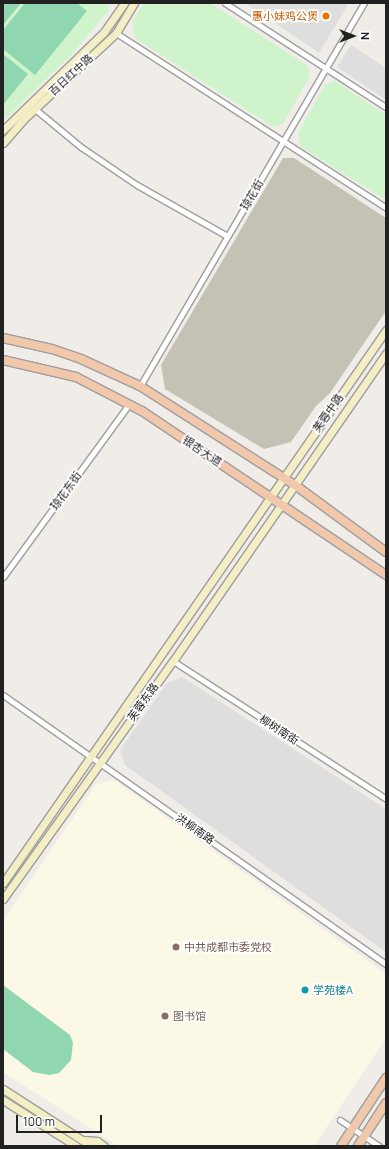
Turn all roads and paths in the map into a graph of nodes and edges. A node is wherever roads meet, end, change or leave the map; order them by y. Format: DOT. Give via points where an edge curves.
graph roads {
  1 [pos="124,3"];
  2 [pos="134,3"];
  3 [pos="225,3"];
  4 [pos="364,3"];
  5 [pos="116,33"];
  6 [pos="326,68"];
  7 [pos="386,107"];
  8 [pos="35,109"];
  9 [pos="3,130"];
  10 [pos="283,141"];
  11 [pos="3,143"];
  12 [pos="386,208"];
  13 [pos="227,236"];
  14 [pos="386,330"];
  15 [pos="3,338"];
  16 [pos="386,353"];
  17 [pos="3,360"];
  18 [pos="140,386"];
  19 [pos="129,404"];
  20 [pos="284,477"];
  21 [pos="296,485"];
  22 [pos="269,496"];
  23 [pos="282,505"];
  24 [pos="386,552"];
  25 [pos="386,575"];
  26 [pos="3,577"];
  27 [pos="172,661"];
  28 [pos="3,695"];
  29 [pos="91,755"];
  30 [pos="100,761"];
  31 [pos="386,799"];
  32 [pos="3,883"];
  33 [pos="3,900"];
  34 [pos="386,964"];
  35 [pos="386,1078"];
  36 [pos="3,1089"];
  37 [pos="3,1100"];
  38 [pos="386,1103"];
  39 [pos="340,1120"];
  40 [pos="353,1128"];
  41 [pos="365,1136"];
  42 [pos="81,1139"];
  43 [pos="74,1146"];
  44 [pos="91,1146"];
  45 [pos="104,1146"];
  46 [pos="341,1146"];
  47 [pos="358,1146"];
  48 [pos="379,1146"];
  1 -- 9 [label="main road, 百日红中路" via="104,32"];
  2 -- 5 [label="main road, 百日红中路"];
  3 -- 6 [label="street"];
  4 -- 6 [label="street, 琼花街"];
  5 -- 8 [label="main road, 百日红中路"];
  5 -- 10 [label="street"];
  6 -- 7 [label="street"];
  6 -- 10 [label="street, 琼花街"];
  8 -- 11 [label="main road, 百日红中路"];
  8 -- 13 [label="street" via="81,147 131,181"];
  10 -- 12 [label="street"];
  10 -- 13 [label="street, 琼花街"];
  13 -- 18 [label="street, 琼花街"];
  14 -- 20 [label="main road, 芙蓉中路"];
  15 -- 18 [label="main road, 银杏大道" via="74,356"];
  16 -- 21 [label="main road, 芙蓉中路"];
  17 -- 19 [label="main road, 银杏大道" via="76,377"];
  18 -- 20 [label="main road, 银杏大道"];
  19 -- 22 [label="main road, 银杏大道"];
  19 -- 26 [label="street, 琼花东街"];
  20 -- 21 [label="main road, 银杏大道"];
  20 -- 22 [label="main road, 芙蓉中路"];
  21 -- 23 [label="main road, 芙蓉中路"];
  21 -- 24 [label="main road, 银杏大道"];
  22 -- 23 [label="main road, 银杏大道"];
  22 -- 29 [label="main road, 芙蓉东路"];
  23 -- 25 [label="main road, 银杏大道"];
  23 -- 27 [label="main road, 芙蓉东路"];
  27 -- 30 [label="main road, 芙蓉东路"];
  27 -- 31 [label="street, 柳树南街"];
  28 -- 29 [label="street, 洪柳南路"];
  29 -- 30 [label="street, 洪柳南路"];
  29 -- 32 [label="main road, 芙蓉东路"];
  30 -- 33 [label="main road, 芙蓉东路"];
  30 -- 34 [label="street, 洪柳南路"];
  35 -- 40 [label="main road"];
  36 -- 42 [label="main road"];
  37 -- 43 [label="main road"];
  38 -- 41 [label="main road"];
  39 -- 40 [label="street"];
  40 -- 41 [label="street"];
  40 -- 46 [label="main road"];
  41 -- 47 [label="main road"];
  41 -- 48 [label="street"];
  42 -- 43 [label="street"];
  42 -- 44 [label="main road"];
  42 -- 45 [label="main road" via="97,1141"];
}
